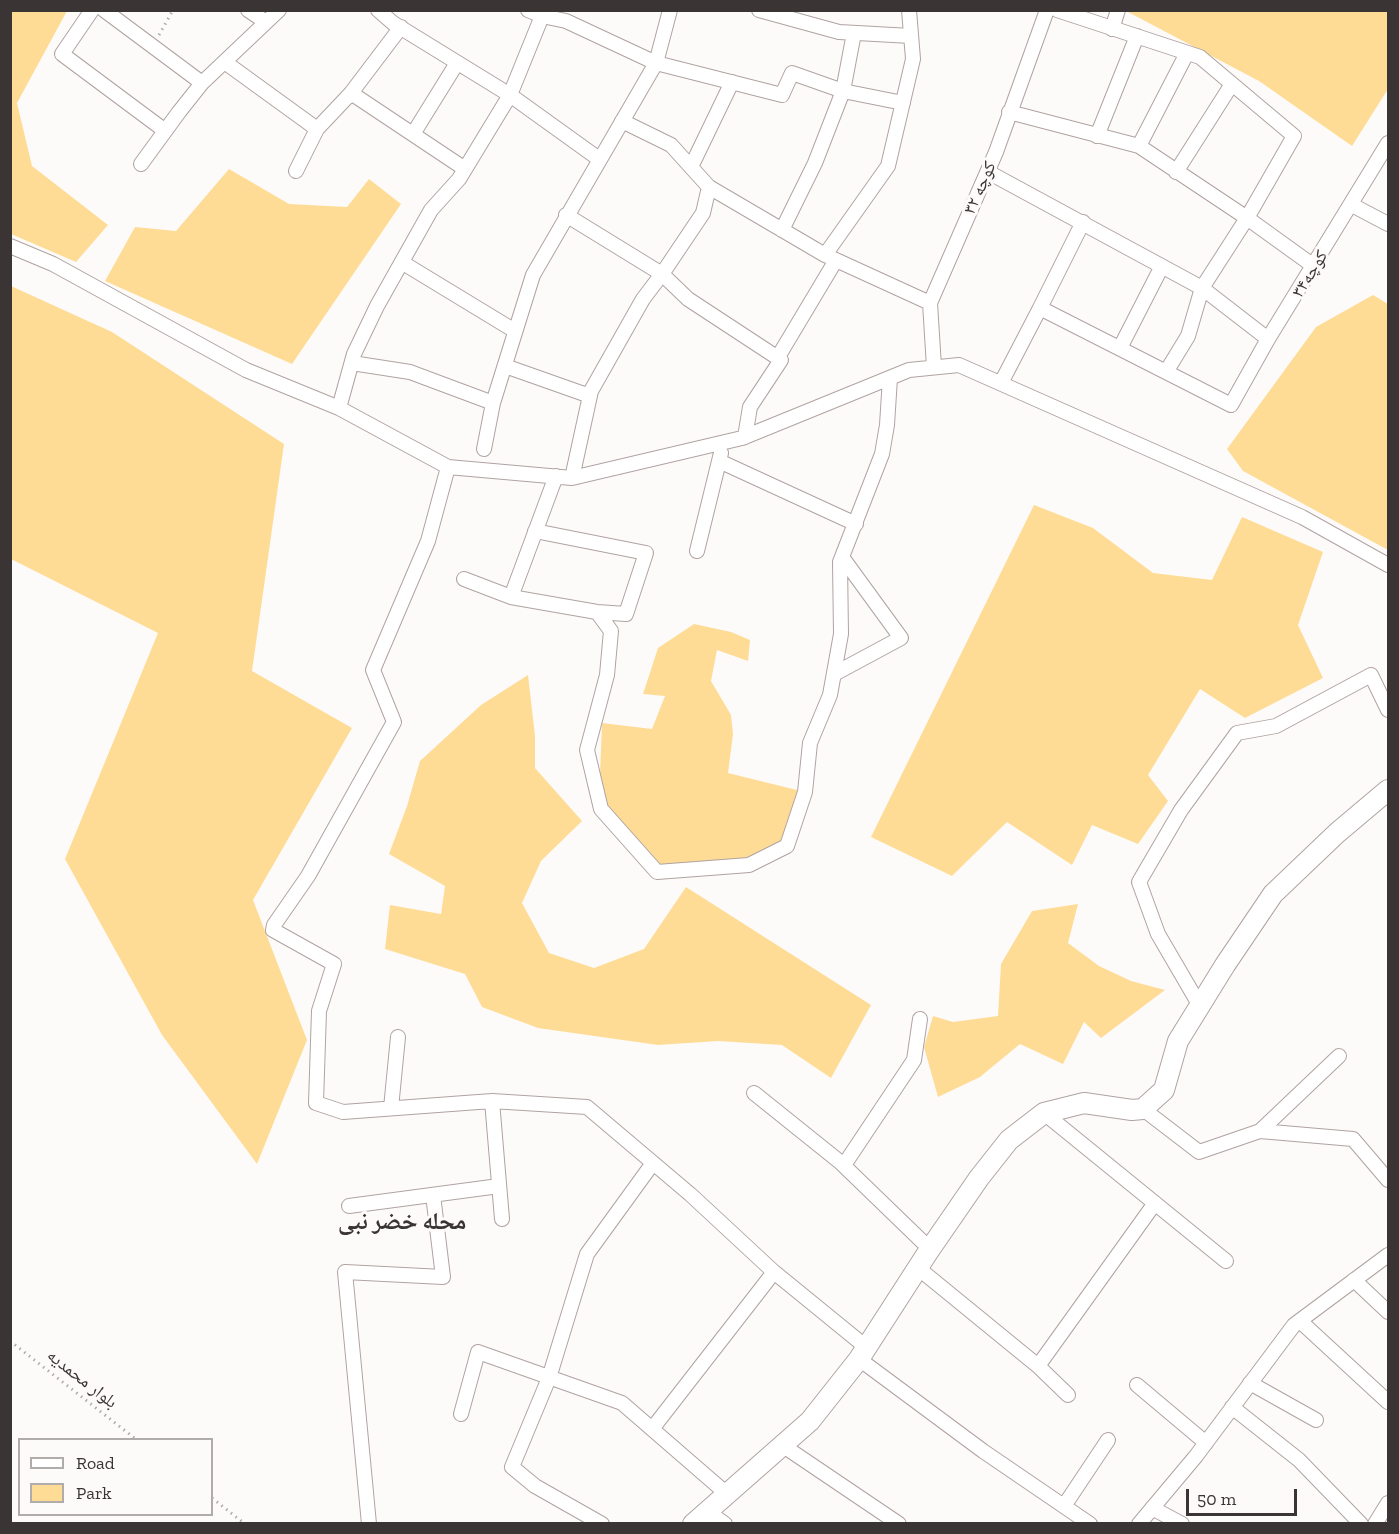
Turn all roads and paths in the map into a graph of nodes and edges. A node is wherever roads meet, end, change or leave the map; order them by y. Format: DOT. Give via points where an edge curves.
graph roads {
  1 [pos="92,10"];
  2 [pos="104,10"];
  3 [pos="173,10"];
  4 [pos="248,10"];
  5 [pos="279,10"];
  6 [pos="378,10"];
  7 [pos="528,10"];
  8 [pos="670,10"];
  9 [pos="759,10"];
  10 [pos="909,10"];
  11 [pos="1047,10"];
  12 [pos="1057,10"];
  13 [pos="1118,10"];
  14 [pos="541,13"];
  15 [pos="266,22"];
  16 [pos="401,27"];
  17 [pos="1112,28"];
  18 [pos="854,33"];
  19 [pos="911,36"];
  20 [pos="1137,36"];
  21 [pos="152,46"];
  22 [pos="1187,53"];
  23 [pos="226,63"];
  24 [pos="458,63"];
  25 [pos="656,63"];
  26 [pos="732,82"];
  27 [pos="202,83"];
  28 [pos="1232,84"];
  29 [pos="843,91"];
  30 [pos="510,95"];
  31 [pos="348,97"];
  32 [pos="903,103"];
  33 [pos="1010,112"];
  34 [pos="622,121"];
  35 [pos="317,129"];
  36 [pos="164,130"];
  37 [pos="413,134"];
  38 [pos="1097,136"];
  39 [pos="1389,143"];
  40 [pos="1139,146"];
  41 [pos="599,159"];
  42 [pos="141,164"];
  43 [pos="691,167"];
  44 [pos="465,169"];
  45 [pos="296,171"];
  46 [pos="988,172"];
  47 [pos="1176,172"];
  48 [pos="709,188"];
  49 [pos="1352,205"];
  50 [pos="566,215"];
  51 [pos="1247,218"];
  52 [pos="1083,222"];
  53 [pos="1389,224"];
  54 [pos="782,230"];
  55 [pos="10,246"];
  56 [pos="830,257"];
  57 [pos="403,263"];
  58 [pos="1162,266"];
  59 [pos="1315,267"];
  60 [pos="662,274"];
  61 [pos="1202,288"];
  62 [pos="930,303"];
  63 [pos="1040,308"];
  64 [pos="515,331"];
  65 [pos="1268,339"];
  66 [pos="1120,348"];
  67 [pos="777,357"];
  68 [pos="352,363"];
  69 [pos="505,366"];
  70 [pos="934,367"];
  71 [pos="1166,372"];
  72 [pos="890,378"];
  73 [pos="1001,383"];
  74 [pos="590,396"];
  75 [pos="493,403"];
  76 [pos="339,408"];
  77 [pos="745,437"];
  78 [pos="724,442"];
  79 [pos="484,449"];
  80 [pos="719,461"];
  81 [pos="448,467"];
  82 [pos="556,476"];
  83 [pos="572,478"];
  84 [pos="856,524"];
  85 [pos="535,531"];
  86 [pos="697,551"];
  87 [pos="842,557"];
  88 [pos="1389,565"];
  89 [pos="464,579"];
  90 [pos="511,597"];
  91 [pos="597,612"];
  92 [pos="834,674"];
  93 [pos="1389,710"];
  94 [pos="1389,790"];
  95 [pos="1200,1006"];
  96 [pos="920,1019"];
  97 [pos="398,1037"];
  98 [pos="1339,1056"];
  99 [pos="754,1093"];
  100 [pos="492,1101"];
  101 [pos="391,1108"];
  102 [pos="1143,1109"];
  103 [pos="1044,1113"];
  104 [pos="1260,1131"];
  105 [pos="653,1163"];
  106 [pos="844,1165"];
  107 [pos="1389,1180"];
  108 [pos="499,1186"];
  109 [pos="433,1195"];
  110 [pos="1155,1203"];
  111 [pos="349,1206"];
  112 [pos="501,1219"];
  113 [pos="930,1249"];
  114 [pos="1389,1255"];
  115 [pos="1226,1261"];
  116 [pos="918,1268"];
  117 [pos="774,1272"];
  118 [pos="1354,1280"];
  119 [pos="1389,1312"];
  120 [pos="1300,1321"];
  121 [pos="10,1341"];
  122 [pos="863,1353"];
  123 [pos="1038,1366"];
  124 [pos="549,1378"];
  125 [pos="1250,1383"];
  126 [pos="1137,1385"];
  127 [pos="1068,1395"];
  128 [pos="1389,1402"];
  129 [pos="1232,1407"];
  130 [pos="461,1414"];
  131 [pos="1316,1420"];
  132 [pos="652,1429"];
  133 [pos="134,1438"];
  134 [pos="1108,1440"];
  135 [pos="1206,1443"];
  136 [pos="782,1445"];
  137 [pos="727,1494"];
  138 [pos="213,1499"];
  139 [pos="1389,1503"];
  140 [pos="1064,1506"];
  141 [pos="1152,1508"];
  142 [pos="700,1517"];
  143 [pos="244,1524"];
  144 [pos="369,1524"];
  145 [pos="602,1524"];
  146 [pos="725,1524"];
  147 [pos="899,1524"];
  148 [pos="1090,1524"];
  149 [pos="1139,1524"];
  150 [pos="1182,1524"];
  151 [pos="1361,1524"];
  152 [pos="1375,1524"];
  1 -- 36 [label="street" via="62,54"];
  2 -- 21 [label="street"];
  3 -- 21 [label="path"];
  4 -- 15 [label="street"];
  5 -- 15 [label="street"];
  6 -- 16 [label="street"];
  7 -- 14 [label="street"];
  8 -- 25 [label="street"];
  9 -- 18 [label="street"];
  10 -- 19 [label="street"];
  11 -- 33 [label="street, کوچه ۳۲"];
  12 -- 17 [label="street"];
  13 -- 17 [label="street"];
  14 -- 25 [label="street"];
  14 -- 30 [label="street"];
  15 -- 23 [label="street"];
  16 -- 24 [label="street"];
  16 -- 31 [label="street"];
  17 -- 20 [label="street"];
  18 -- 19 [label="street"];
  18 -- 29 [label="street"];
  19 -- 32 [label="street" via="913,59"];
  20 -- 22 [label="street"];
  20 -- 38 [label="street"];
  21 -- 27 [label="street"];
  22 -- 28 [label="street" via="1200,57"];
  22 -- 40 [label="street"];
  23 -- 27 [label="street"];
  23 -- 35 [label="street"];
  24 -- 30 [label="street"];
  24 -- 37 [label="street"];
  25 -- 26 [label="street"];
  25 -- 34 [label="street"];
  26 -- 29 [label="street" via="782,95 792,73"];
  26 -- 43 [label="street"];
  27 -- 36 [label="street"];
  28 -- 47 [label="street"];
  28 -- 51 [label="street" via="1294,136"];
  29 -- 32 [label="street"];
  29 -- 54 [label="street" via="815,163"];
  30 -- 41 [label="street"];
  30 -- 44 [label="street"];
  31 -- 35 [label="street"];
  31 -- 37 [label="street" via="351,93"];
  32 -- 56 [label="street" via="888,166"];
  33 -- 38 [label="street"];
  33 -- 46 [label="street, کوچه ۳۲"];
  34 -- 41 [label="street"];
  34 -- 43 [label="street" via="671,145"];
  35 -- 45 [label="street"];
  36 -- 42 [label="street"];
  37 -- 44 [label="street"];
  38 -- 40 [label="street"];
  39 -- 49 [label="street, کوچه۳۴"];
  40 -- 47 [label="street"];
  41 -- 50 [label="street"];
  43 -- 48 [label="street"];
  44 -- 57 [label="street" via="431,210"];
  46 -- 52 [label="street"];
  46 -- 62 [label="street, کوچه ۳۲"];
  47 -- 51 [label="street"];
  48 -- 54 [label="street"];
  48 -- 60 [label="street" via="703,213"];
  49 -- 53 [label="street"];
  49 -- 59 [label="street, کوچه۳۴"];
  50 -- 60 [label="street"];
  50 -- 64 [label="street" via="533,275"];
  51 -- 59 [label="street"];
  51 -- 61 [label="street"];
  52 -- 58 [label="street"];
  52 -- 63 [label="street"];
  54 -- 56 [label="street"];
  55 -- 76 [label="street" via="53,264 246,370"];
  56 -- 62 [label="street"];
  56 -- 67 [label="street"];
  57 -- 64 [label="street"];
  57 -- 68 [label="street" via="377,306"];
  58 -- 61 [label="street"];
  58 -- 66 [label="street"];
  59 -- 65 [label="street, کوچه۳۴"];
  60 -- 67 [label="street" via="688,299"];
  60 -- 74 [label="street" via="643,299"];
  61 -- 65 [label="street"];
  61 -- 71 [label="street" via="1188,336"];
  62 -- 70 [label="street, کوچه ۳۲"];
  63 -- 66 [label="street"];
  63 -- 73 [label="street"];
  64 -- 69 [label="street"];
  65 -- 71 [label="street, کوچه۳۴" via="1231,405"];
  66 -- 71 [label="street"];
  67 -- 77 [label="street" via="781,360 750,407"];
  68 -- 75 [label="street" via="410,372"];
  68 -- 76 [label="street"];
  69 -- 74 [label="street"];
  69 -- 75 [label="street"];
  70 -- 72 [label="street" via="909,370"];
  70 -- 73 [label="street" via="959,365"];
  72 -- 77 [label="street"];
  72 -- 84 [label="street" via="882,454"];
  73 -- 88 [label="street" via="1302,517"];
  74 -- 83 [label="street"];
  75 -- 79 [label="street"];
  76 -- 81 [label="street"];
  77 -- 78 [label="street"];
  78 -- 80 [label="street"];
  78 -- 83 [label="street"];
  80 -- 84 [label="street"];
  80 -- 86 [label="street"];
  81 -- 82 [label="street"];
  81 -- 101 [label="street" via="428,541 373,670 394,722 308,876 273,930 334,964 320,1011 316,1104 343,1112"];
  82 -- 83 [label="street"];
  82 -- 85 [label="street"];
  84 -- 87 [label="street"];
  85 -- 90 [label="street"];
  85 -- 91 [label="street" via="646,553 626,614"];
  87 -- 92 [label="street" via="842,634"];
  87 -- 92 [label="street" via="901,638"];
  89 -- 90 [label="street"];
  90 -- 91 [label="street"];
  91 -- 92 [label="street" via="611,631 607,675 587,750 601,809 657,872 749,865 787,846 805,792 810,743 830,696"];
  93 -- 95 [label="street" via="1371,675 1276,726 1237,733 1181,810 1139,882 1158,934"];
  94 -- 95 [label="street" via="1273,894"];
  95 -- 102 [label="street" via="1178,1041 1164,1090"];
  96 -- 106 [label="street" via="914,1060"];
  97 -- 101 [label="street"];
  98 -- 104 [label="street"];
  99 -- 106 [label="street"];
  100 -- 101 [label="street"];
  100 -- 105 [label="street" via="587,1107"];
  100 -- 108 [label="street"];
  102 -- 103 [label="street" via="1084,1103"];
  102 -- 104 [label="street" via="1199,1152"];
  103 -- 110 [label="street"];
  103 -- 113 [label="street" via="1009,1140"];
  104 -- 107 [label="street" via="1353,1139"];
  105 -- 117 [label="street"];
  105 -- 124 [label="street" via="586,1254"];
  106 -- 113 [label="street"];
  108 -- 109 [label="street"];
  108 -- 112 [label="street"];
  109 -- 111 [label="street"];
  109 -- 144 [label="street" via="443,1277 345,1272"];
  110 -- 115 [label="street"];
  110 -- 123 [label="street"];
  113 -- 116 [label="street"];
  114 -- 118 [label="street"];
  116 -- 122 [label="street"];
  116 -- 123 [label="street"];
  117 -- 122 [label="street"];
  117 -- 132 [label="street"];
  118 -- 119 [label="street"];
  118 -- 120 [label="street"];
  120 -- 125 [label="street"];
  120 -- 128 [label="street"];
  121 -- 133 [label="path, بلوار محمدیه"];
  122 -- 136 [label="street" via="810,1421"];
  122 -- 140 [label="street" via="983,1451"];
  123 -- 127 [label="street"];
  124 -- 130 [label="street" via="478,1352"];
  124 -- 132 [label="street" via="622,1403"];
  124 -- 145 [label="street" via="512,1467 535,1486"];
  125 -- 129 [label="street"];
  125 -- 131 [label="street"];
  126 -- 135 [label="street"];
  129 -- 135 [label="street"];
  129 -- 151 [label="street" via="1299,1460"];
  132 -- 137 [label="street"];
  134 -- 140 [label="street"];
  135 -- 141 [label="street"];
  136 -- 137 [label="street"];
  136 -- 147 [label="street"];
  137 -- 142 [label="street"];
  138 -- 143 [label="path"];
  139 -- 152 [label="street"];
  140 -- 148 [label="street"];
  141 -- 149 [label="street"];
  141 -- 150 [label="street"];
  142 -- 146 [label="street"];
}
